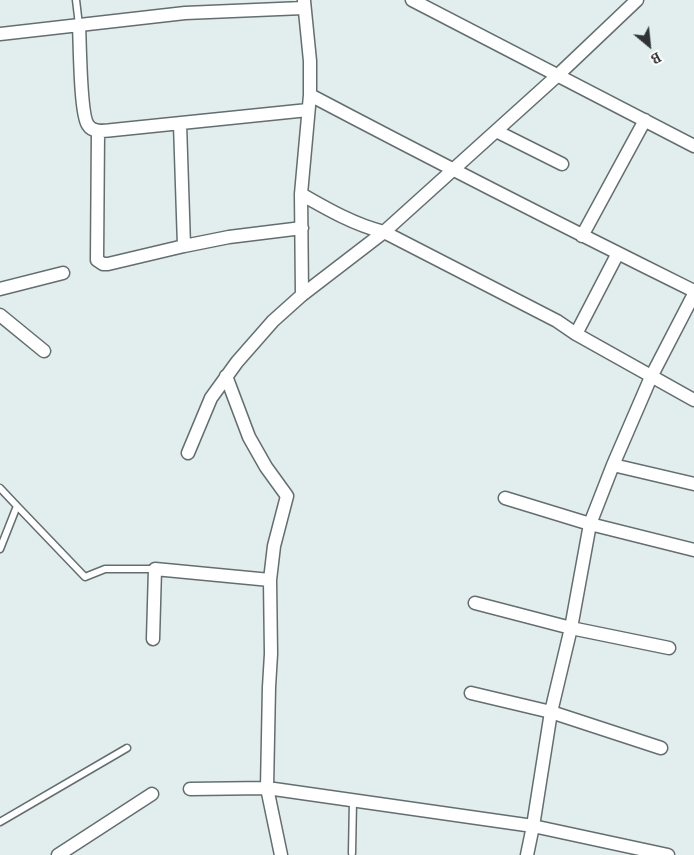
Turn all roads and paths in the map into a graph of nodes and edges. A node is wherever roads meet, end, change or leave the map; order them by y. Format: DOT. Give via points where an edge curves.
graph roads {
  1 [pos="76,0"];
  2 [pos="412,0"];
  3 [pos="637,0"];
  4 [pos="304,4"];
  5 [pos="79,25"];
  6 [pos="0,34"];
  7 [pos="558,75"];
  8 [pos="310,94"];
  9 [pos="308,110"];
  10 [pos="645,120"];
  11 [pos="180,124"];
  12 [pos="496,130"];
  13 [pos="98,131"];
  14 [pos="694,146"];
  15 [pos="562,164"];
  16 [pos="452,170"];
  17 [pos="301,194"];
  18 [pos="302,228"];
  19 [pos="384,232"];
  20 [pos="582,236"];
  21 [pos="184,246"];
  22 [pos="618,253"];
  23 [pos="63,273"];
  24 [pos="0,289"];
  25 [pos="694,292"];
  26 [pos="302,294"];
  27 [pos="0,315"];
  28 [pos="576,334"];
  29 [pos="44,351"];
  30 [pos="226,376"];
  31 [pos="652,378"];
  32 [pos="694,400"];
  33 [pos="188,453"];
  34 [pos="612,465"];
  35 [pos="694,484"];
  36 [pos="0,488"];
  37 [pos="505,498"];
  38 [pos="17,506"];
  39 [pos="590,524"];
  40 [pos="0,549"];
  41 [pos="694,550"];
  42 [pos="155,569"];
  43 [pos="270,580"];
  44 [pos="475,603"];
  45 [pos="571,628"];
  46 [pos="153,639"];
  47 [pos="670,648"];
  48 [pos="471,693"];
  49 [pos="551,712"];
  50 [pos="127,748"];
  51 [pos="661,748"];
  52 [pos="267,788"];
  53 [pos="190,789"];
  54 [pos="152,794"];
  55 [pos="353,800"];
  56 [pos="0,822"];
  57 [pos="533,826"];
  58 [pos="352,853"];
  59 [pos="58,855"];
  60 [pos="281,855"];
  61 [pos="527,855"];
  62 [pos="668,855"];
  1 -- 5 [label="lane"];
  2 -- 7 [label="street"];
  3 -- 7 [label="street"];
  4 -- 5 [label="street"];
  4 -- 8 [label="street"];
  5 -- 6 [label="street"];
  5 -- 13 [label="street" via="84,113 88,125"];
  7 -- 10 [label="street"];
  7 -- 12 [label="street"];
  8 -- 9 [label="street"];
  8 -- 16 [label="street"];
  9 -- 11 [label="street"];
  9 -- 17 [label="street"];
  10 -- 14 [label="street"];
  10 -- 20 [label="street"];
  11 -- 13 [label="street"];
  11 -- 21 [label="street"];
  12 -- 15 [label="street"];
  12 -- 16 [label="street"];
  13 -- 21 [label="street" via="97,260 105,265"];
  16 -- 19 [label="street"];
  16 -- 20 [label="street"];
  17 -- 18 [label="street"];
  17 -- 19 [label="street" via="367,228"];
  18 -- 21 [label="street"];
  18 -- 26 [label="street"];
  19 -- 26 [label="street"];
  19 -- 28 [label="street" via="557,321"];
  20 -- 22 [label="street"];
  22 -- 25 [label="street"];
  22 -- 28 [label="street"];
  23 -- 24 [label="street"];
  25 -- 31 [label="street"];
  26 -- 30 [label="street" via="258,337"];
  27 -- 29 [label="street"];
  28 -- 31 [label="street"];
  30 -- 33 [label="street" via="211,398"];
  30 -- 43 [label="street" via="249,437 287,496 274,546"];
  31 -- 32 [label="street"];
  31 -- 34 [label="street"];
  34 -- 35 [label="street"];
  34 -- 39 [label="street"];
  36 -- 38 [label="lane"];
  37 -- 39 [label="street"];
  38 -- 40 [label="lane"];
  38 -- 42 [label="lane" via="85,577 104,569"];
  39 -- 41 [label="street"];
  39 -- 45 [label="street"];
  42 -- 43 [label="street"];
  42 -- 46 [label="street"];
  43 -- 52 [label="street"];
  44 -- 45 [label="street"];
  45 -- 47 [label="street"];
  45 -- 49 [label="street"];
  48 -- 49 [label="street"];
  49 -- 51 [label="street"];
  49 -- 57 [label="street"];
  50 -- 56 [label="lane"];
  52 -- 53 [label="street"];
  52 -- 55 [label="street"];
  52 -- 60 [label="street"];
  54 -- 59 [label="street"];
  55 -- 57 [label="street"];
  55 -- 58 [label="lane"];
  57 -- 61 [label="street"];
  57 -- 62 [label="street"];
}
